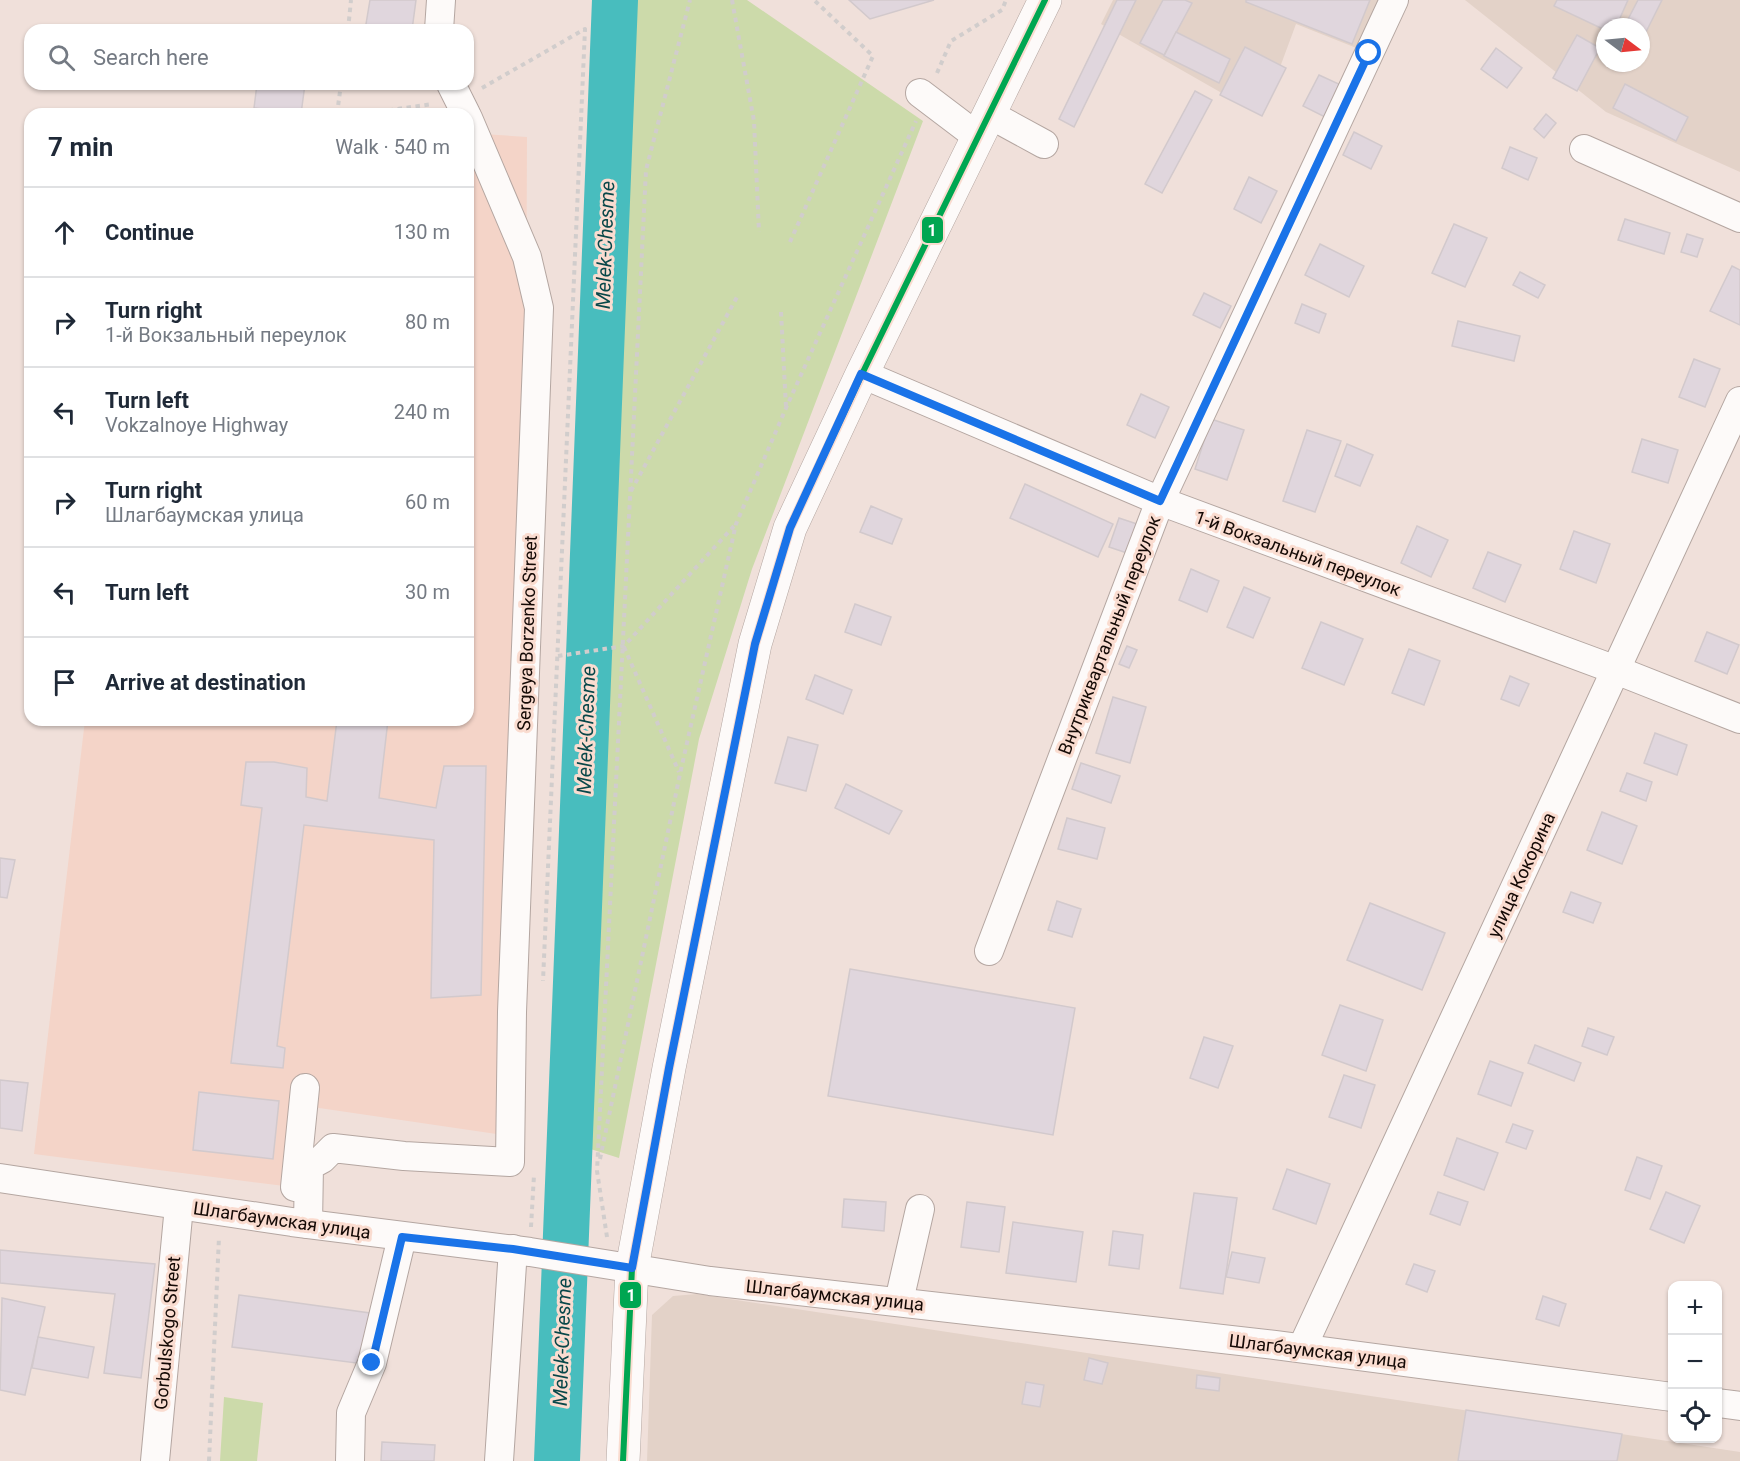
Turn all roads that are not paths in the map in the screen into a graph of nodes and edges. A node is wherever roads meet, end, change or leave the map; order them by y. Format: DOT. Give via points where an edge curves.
graph roads {
  1 [pos="441,0"];
  2 [pos="1046,0"];
  3 [pos="1394,0"];
  4 [pos="439,24"];
  5 [pos="921,93"];
  6 [pos="984,125"];
  7 [pos="474,134"];
  8 [pos="1044,144"];
  9 [pos="1584,149"];
  10 [pos="1740,218"];
  11 [pos="861,374"];
  12 [pos="1740,401"];
  13 [pos="1160,501"];
  14 [pos="1616,670"];
  15 [pos="1740,718"];
  16 [pos="989,951"];
  17 [pos="305,1088"];
  18 [pos="303,1165"];
  19 [pos="0,1178"];
  20 [pos="179,1206"];
  21 [pos="920,1209"];
  22 [pos="300,1223"];
  23 [pos="402,1237"];
  24 [pos="522,1251"];
  25 [pos="618,1265"];
  26 [pos="899,1301"];
  27 [pos="1302,1348"];
  28 [pos="1668,1396"];
  29 [pos="1722,1404"];
  30 [pos="1740,1406"];
  31 [pos="155,1461"];
  32 [pos="350,1461"];
  33 [pos="499,1461"];
  34 [pos="623,1461"];
  1 -- 4 [label="street"];
  2 -- 6 [label="main road"];
  3 -- 13 [label="street, Внутриквартальный переулок"];
  5 -- 6 [label="street"];
  6 -- 8 [label="street"];
  6 -- 11 [label="main road"];
  7 -- 18 [label="street, Sergeya Borzenko Street" via="527,258 539,308 512,1012 522,1165 333,1148 322,1159"];
  9 -- 10 [label="street"];
  11 -- 13 [label="street, 1-й Вокзальный переулок"];
  11 -- 25 [label="main road" via="790,528 755,644 669,1068"];
  12 -- 14 [label="street, улица Кокорина"];
  13 -- 14 [label="street, 1-й Вокзальный переулок"];
  13 -- 16 [label="street, Внутриквартальный переулок"];
  14 -- 15 [label="street, 1-й Вокзальный переулок"];
  14 -- 27 [label="street, улица Кокорина"];
  17 -- 18 [label="street"];
  18 -- 22 [label="street"];
  19 -- 20 [label="street, Шлагбаумская улица"];
  20 -- 22 [label="street, Шлагбаумская улица"];
  20 -- 31 [label="street, Gorbulskogo Street"];
  21 -- 26 [label="street"];
  22 -- 23 [label="street, Шлагбаумская улица"];
  23 -- 24 [label="street, Шлагбаумская улица"];
  23 -- 32 [label="street" via="372,1363 351,1413"];
  24 -- 25 [label="street, Шлагбаумская улица"];
  24 -- 33 [label="street"];
  25 -- 26 [label="street, Шлагбаумская улица" via="710,1281"];
  25 -- 34 [label="main road"];
  26 -- 27 [label="street, Шлагбаумская улица"];
  27 -- 28 [label="street, Шлагбаумская улица"];
  29 -- 30 [label="street"];
}
